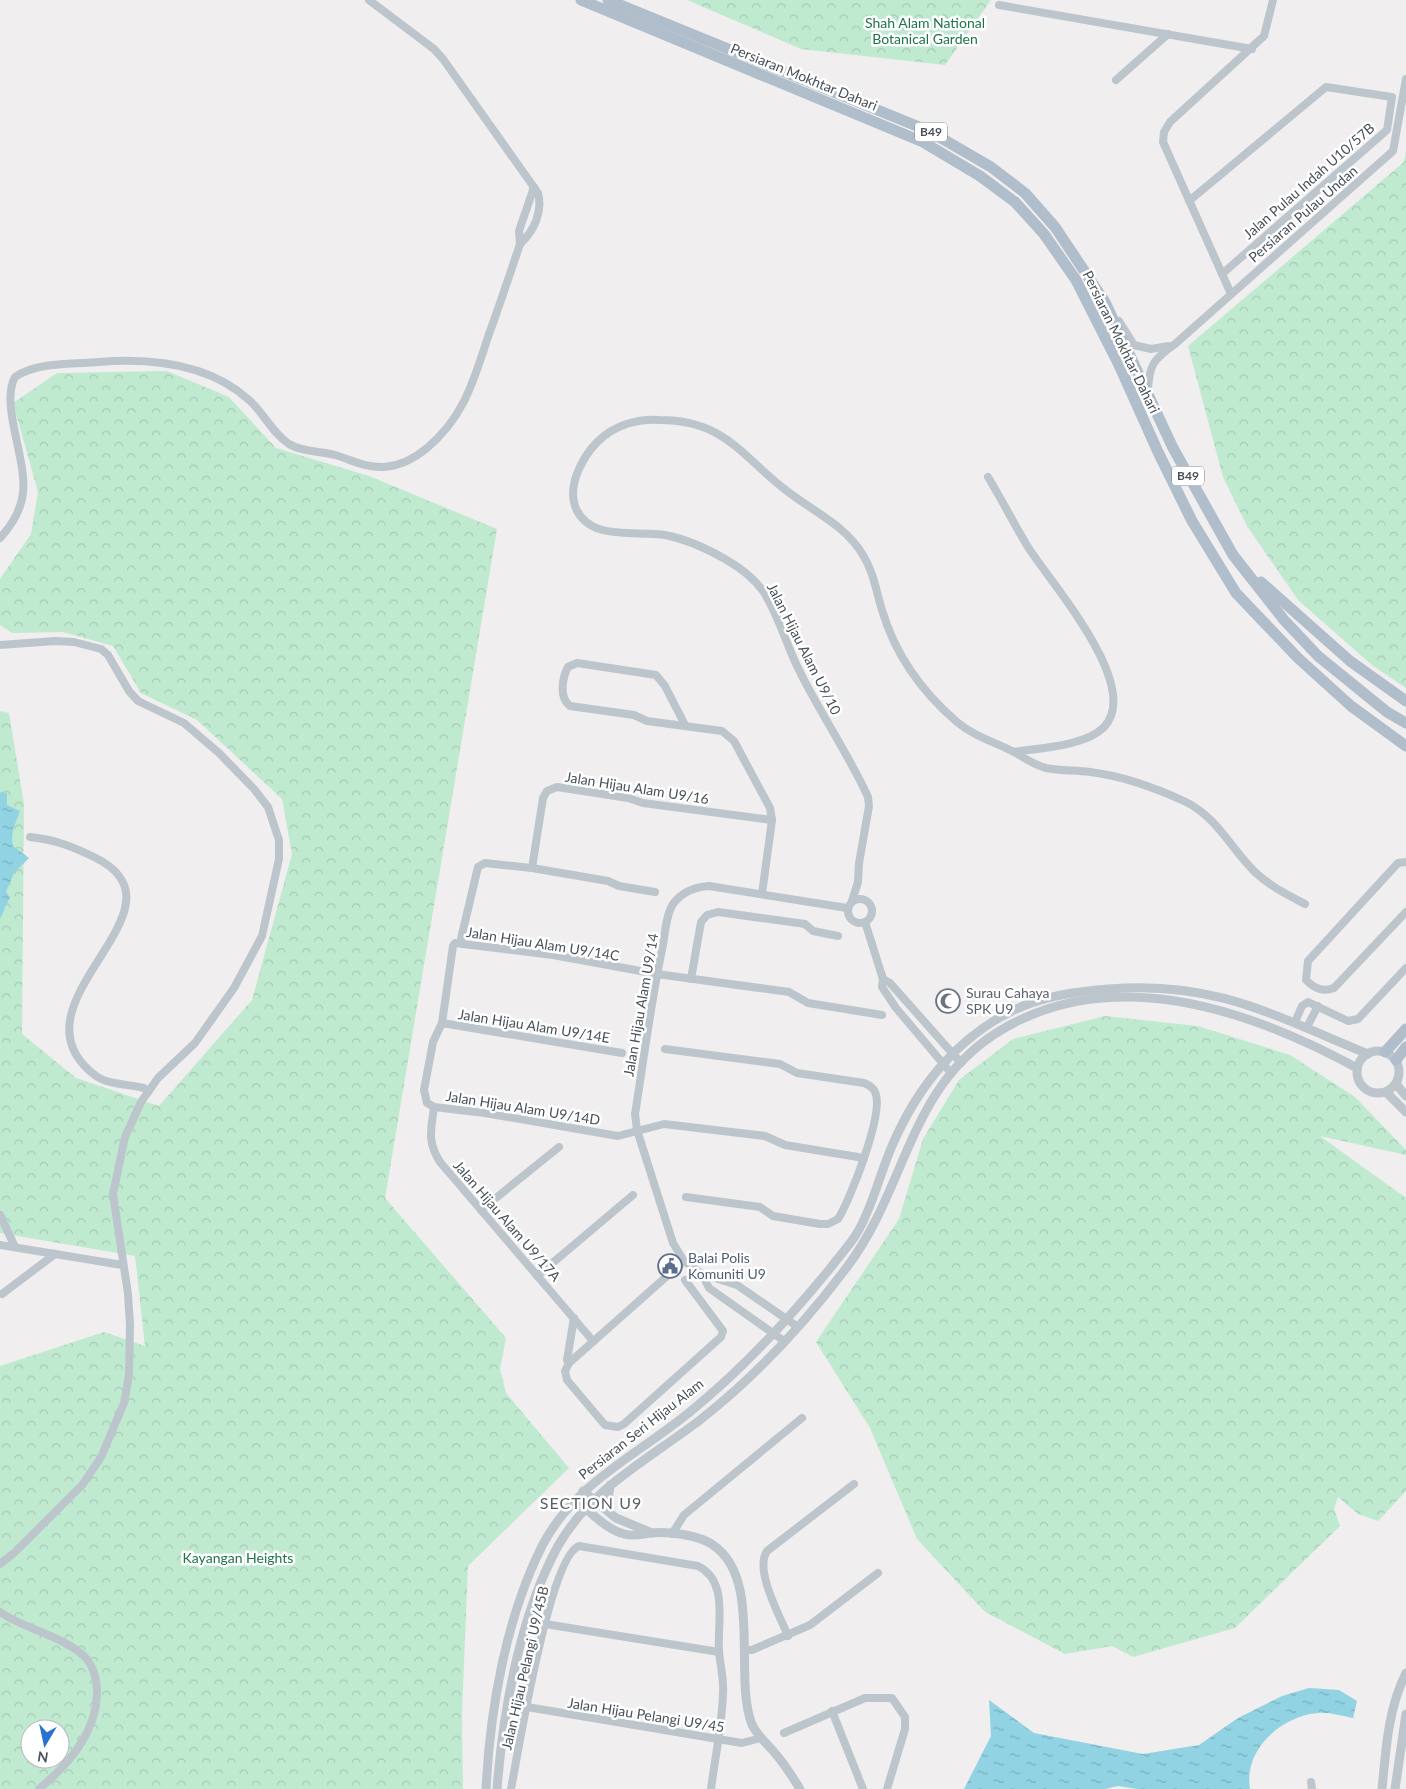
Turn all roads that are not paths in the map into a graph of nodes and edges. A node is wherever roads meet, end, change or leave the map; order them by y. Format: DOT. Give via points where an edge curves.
graph roads {
  1 [pos="369,0"];
  2 [pos="581,0"];
  3 [pos="608,0"];
  4 [pos="1273,0"];
  5 [pos="999,5"];
  6 [pos="1168,34"];
  7 [pos="1252,49"];
  8 [pos="1406,78"];
  9 [pos="1116,80"];
  10 [pos="534,187"];
  11 [pos="1189,201"];
  12 [pos="520,244"];
  13 [pos="1222,274"];
  14 [pos="1231,294"];
  15 [pos="1105,302"];
  16 [pos="1175,344"];
  17 [pos="1148,395"];
  18 [pos="2,404"];
  19 [pos="8,438"];
  20 [pos="988,477"];
  21 [pos="0,538"];
  22 [pos="1233,555"];
  23 [pos="0,645"];
  24 [pos="1404,700"];
  25 [pos="1406,723"];
  26 [pos="685,725"];
  27 [pos="1406,746"];
  28 [pos="1014,752"];
  29 [pos="772,820"];
  30 [pos="30,837"];
  31 [pos="1406,862"];
  32 [pos="532,868"];
  33 [pos="858,882"];
  34 [pos="655,892"];
  35 [pos="762,894"];
  36 [pos="868,902"];
  37 [pos="1305,904"];
  38 [pos="850,905"];
  39 [pos="1406,912"];
  40 [pos="865,922"];
  41 [pos="838,936"];
  42 [pos="457,943"];
  43 [pos="1406,968"];
  44 [pos="657,974"];
  45 [pos="691,979"];
  46 [pos="883,979"];
  47 [pos="1318,1006"];
  48 [pos="882,1015"];
  49 [pos="1296,1022"];
  50 [pos="442,1023"];
  51 [pos="1307,1027"];
  52 [pos="1406,1029"];
  53 [pos="1406,1046"];
  54 [pos="665,1048"];
  55 [pos="1385,1052"];
  56 [pos="622,1053"];
  57 [pos="952,1054"];
  58 [pos="1368,1054"];
  59 [pos="1396,1060"];
  60 [pos="961,1063"];
  61 [pos="942,1064"];
  62 [pos="1358,1068"];
  63 [pos="951,1073"];
  64 [pos="1396,1084"];
  65 [pos="148,1092"];
  66 [pos="1386,1092"];
  67 [pos="1406,1096"];
  68 [pos="434,1107"];
  69 [pos="1406,1112"];
  70 [pos="637,1130"];
  71 [pos="559,1147"];
  72 [pos="864,1158"];
  73 [pos="633,1195"];
  74 [pos="686,1197"];
  75 [pos="481,1210"];
  76 [pos="0,1216"];
  77 [pos="0,1245"];
  78 [pos="15,1247"];
  79 [pos="55,1254"];
  80 [pos="684,1261"];
  81 [pos="122,1265"];
  82 [pos="702,1274"];
  83 [pos="537,1276"];
  84 [pos="685,1280"];
  85 [pos="2,1294"];
  86 [pos="574,1318"];
  87 [pos="787,1320"];
  88 [pos="798,1327"];
  89 [pos="774,1334"];
  90 [pos="593,1341"];
  91 [pos="784,1341"];
  92 [pos="569,1363"];
  93 [pos="802,1418"];
  94 [pos="854,1484"];
  95 [pos="610,1485"];
  96 [pos="583,1491"];
  97 [pos="593,1499"];
  98 [pos="575,1500"];
  99 [pos="585,1508"];
  100 [pos="607,1510"];
  101 [pos="574,1520"];
  102 [pos="600,1520"];
  103 [pos="652,1533"];
  104 [pos="672,1534"];
  105 [pos="0,1564"];
  106 [pos="878,1573"];
  107 [pos="0,1612"];
  108 [pos="545,1624"];
  109 [pos="788,1636"];
  110 [pos="744,1650"];
  111 [pos="719,1652"];
  112 [pos="1406,1673"];
  113 [pos="527,1707"];
  114 [pos="832,1710"];
  115 [pos="1406,1714"];
  116 [pos="784,1733"];
  117 [pos="761,1738"];
  118 [pos="718,1740"];
  119 [pos="39,1789"];
  120 [pos="486,1789"];
  121 [pos="497,1789"];
  122 [pos="511,1789"];
  123 [pos="711,1789"];
  124 [pos="800,1789"];
  125 [pos="862,1789"];
  126 [pos="886,1789"];
  127 [pos="1382,1789"];
  128 [pos="1395,1789"];
  1 -- 10 [label="street" via="443,59"];
  2 -- 27 [label="main road, Persiaran Mokhtar Dahari / B49" via="923,142 980,176 1015,202 1044,234 1076,280 1192,522 1236,593 1298,658 1350,706"];
  3 -- 15 [label="main road, Persiaran Mokhtar Dahari / B49" via="929,131 991,166 1025,193 1055,227"];
  4 -- 7 [label="street" via="1264,36"];
  5 -- 6 [label="street"];
  6 -- 7 [label="street"];
  6 -- 9 [label="street"];
  7 -- 11 [label="street" via="1170,122 1164,132 1163,142"];
  8 -- 14 [label="street, Persiaran Pulau Undan" via="1393,151"];
  10 -- 12 [label="street" via="519,231"];
  10 -- 12 [label="street" via="540,206 534,228"];
  11 -- 13 [label="street"];
  11 -- 13 [label="street, Jalan Pulau Indah U10/57B" via="1326,87 1392,97 1387,130"];
  12 -- 18 [label="street" via="466,400 444,434 420,454 402,463 386,467 368,466 291,445 280,437 249,400 226,384 206,374 160,363 122,361 58,365 28,371 7,384"];
  13 -- 14 [label="street"];
  14 -- 16 [label="street, Persiaran Pulau Undan"];
  15 -- 16 [label="street" via="1134,345 1151,349"];
  15 -- 17 [label="main road, Persiaran Mokhtar Dahari / B49"];
  16 -- 17 [label="street, Persiaran Pulau Undan" via="1152,364"];
  17 -- 22 [label="main road, Persiaran Mokhtar Dahari / B49" via="1190,480"];
  19 -- 21 [label="street" via="22,473 23,492 18,513"];
  20 -- 28 [label="street, Jalan Hijau Alam U9/10" via="1028,547 1096,645 1113,690 1106,726 1095,734 1065,744"];
  22 -- 24 [label="main road" via="1294,614 1350,661"];
  22 -- 25 [label="main road, Persiaran Mokhtar Dahari / B49" via="1284,620 1318,656 1387,712"];
  23 -- 65 [label="street" via="64,642 101,649 138,701 174,717 201,736 254,789 273,819 279,840 278,859 262,936 234,988 195,1043"];
  26 -- 26 [label="street" via="570,706 563,697 566,671 577,663 656,675 666,686"];
  26 -- 29 [label="street" via="722,731 734,741 770,808"];
  28 -- 33 [label="street, Jalan Hijau Alam U9/10" via="982,740 958,723 923,688 898,652 881,609 874,578 852,540 842,528 783,488 730,440 713,429 672,420 636,421 603,437 592,448 576,476 573,491 582,519 596,529 609,532 669,535 701,545 752,578 764,594 799,671 868,797"];
  28 -- 37 [label="street, Jalan Hijau Alam U9/10" via="1027,762 1045,768 1094,772 1150,786 1187,803 1214,821 1255,872"];
  29 -- 32 [label="street, Jalan Hijau Alam U9/16" via="643,803 557,787 547,791 542,798"];
  29 -- 35 [label="street"];
  30 -- 65 [label="street" via="64,843 88,854 103,862 121,881 125,908 114,933 72,995 66,1033 77,1057 96,1076 134,1085"];
  31 -- 39 [label="street" via="1398,863 1308,961 1306,980 1317,989 1326,991 1334,988"];
  32 -- 34 [label="street"];
  32 -- 42 [label="street, Jalan Hijau Alam U9/14D" via="485,863 478,867"];
  33 -- 36 [label="street"];
  33 -- 38 [label="street, Jalan Hijau Alam U9/10"];
  35 -- 38 [label="street, Jalan Hijau Alam U9/14"];
  35 -- 44 [label="street, Jalan Hijau Alam U9/14" via="709,886 696,887 684,893 672,905 668,916"];
  36 -- 38 [label="street" via="860,899"];
  36 -- 40 [label="street" via="872,914"];
  38 -- 40 [label="street" via="851,920 859,924"];
  40 -- 46 [label="street"];
  41 -- 45 [label="street" via="813,931 805,924 718,912 707,915 701,922"];
  42 -- 44 [label="street, Jalan Hijau Alam U9/14C" via="591,961"];
  42 -- 50 [label="street, Jalan Hijau Alam U9/14D"];
  43 -- 47 [label="street" via="1358,1019 1348,1021"];
  44 -- 45 [label="street, Jalan Hijau Alam U9/14C"];
  44 -- 70 [label="street, Jalan Hijau Alam U9/14" via="635,1114"];
  45 -- 48 [label="street, Jalan Hijau Alam U9/14C" via="789,992 808,1003"];
  46 -- 57 [label="street"];
  46 -- 61 [label="street" via="882,987 896,1008"];
  47 -- 49 [label="street" via="1308,1002 1304,1004"];
  47 -- 51 [label="street"];
  49 -- 51 [label="street, Persiaran Seri Hijau Alam"];
  49 -- 57 [label="street, Persiaran Seri Hijau Alam" via="1216,994 1180,989 1142,986 1067,992 1004,1015 981,1028"];
  50 -- 56 [label="street, Jalan Hijau Alam U9/14E"];
  50 -- 68 [label="street, Jalan Hijau Alam U9/14D" via="433,1042 424,1090 427,1103"];
  51 -- 58 [label="street, Persiaran Seri Hijau Alam"];
  52 -- 55 [label="main road"];
  53 -- 59 [label="main road"];
  54 -- 72 [label="street" via="780,1064 797,1073 871,1086 878,1103"];
  55 -- 58 [label="street"];
  55 -- 59 [label="street"];
  57 -- 60 [label="street"];
  57 -- 61 [label="street, Persiaran Seri Hijau Alam"];
  58 -- 62 [label="street"];
  59 -- 64 [label="street" via="1400,1069"];
  60 -- 62 [label="street, Persiaran Seri Hijau Alam" via="993,1035 1021,1019 1050,1008 1124,998 1174,1000 1246,1018 1300,1038"];
  60 -- 63 [label="street, Persiaran Seri Hijau Alam"];
  61 -- 63 [label="street"];
  61 -- 87 [label="street, Persiaran Seri Hijau Alam" via="928,1079 894,1142 858,1232"];
  62 -- 66 [label="street" via="1358,1079 1364,1088 1374,1093"];
  63 -- 88 [label="street, Persiaran Seri Hijau Alam" via="938,1088 907,1147 868,1236"];
  64 -- 66 [label="street"];
  64 -- 67 [label="street"];
  65 -- 81 [label="street" via="125,1137 115,1176 113,1194"];
  66 -- 69 [label="street"];
  68 -- 70 [label="street, Jalan Hijau Alam U9/14D" via="618,1136"];
  68 -- 75 [label="street, Jalan Hijau Alam U9/17A" via="431,1149"];
  70 -- 72 [label="street, Jalan Hijau Alam U9/14D" via="664,1124 765,1136 785,1145"];
  70 -- 80 [label="street, Jalan Hijau Alam U9/14" via="673,1243"];
  71 -- 75 [label="street"];
  72 -- 74 [label="street" via="842,1212 838,1219 828,1224 773,1216 760,1207"];
  73 -- 83 [label="street"];
  75 -- 83 [label="street, Jalan Hijau Alam U9/17A"];
  76 -- 78 [label="street"];
  77 -- 78 [label="street"];
  78 -- 79 [label="street"];
  79 -- 81 [label="street"];
  79 -- 85 [label="street"];
  80 -- 82 [label="street, Jalan Hijau Alam U9/14"];
  80 -- 90 [label="street"];
  81 -- 105 [label="street" via="130,1325 129,1375 124,1403 100,1457 83,1484"];
  82 -- 87 [label="street" via="737,1285"];
  82 -- 89 [label="street" via="709,1288"];
  83 -- 86 [label="street, Jalan Hijau Alam U9/17A"];
  84 -- 92 [label="street" via="723,1333 624,1424 618,1427 605,1425 567,1380 565,1371"];
  86 -- 90 [label="street, Jalan Hijau Alam U9/17A"];
  86 -- 92 [label="street"];
  87 -- 88 [label="street"];
  87 -- 89 [label="street, Persiaran Seri Hijau Alam"];
  88 -- 91 [label="street, Persiaran Seri Hijau Alam"];
  89 -- 91 [label="street"];
  89 -- 96 [label="street, Persiaran Seri Hijau Alam" via="689,1413 614,1464"];
  90 -- 92 [label="street"];
  91 -- 95 [label="street, Persiaran Seri Hijau Alam" via="700,1420"];
  93 -- 104 [label="street" via="684,1515"];
  94 -- 109 [label="street" via="763,1557 763,1573"];
  95 -- 97 [label="street, Persiaran Seri Hijau Alam"];
  95 -- 100 [label="street"];
  96 -- 97 [label="street"];
  96 -- 98 [label="street, Persiaran Seri Hijau Alam"];
  97 -- 99 [label="street, Persiaran Seri Hijau Alam"];
  97 -- 100 [label="street"];
  98 -- 99 [label="street"];
  98 -- 120 [label="street, Persiaran Seri Hijau Alam" via="543,1546 522,1597 498,1683"];
  99 -- 101 [label="street, Persiaran Seri Hijau Alam"];
  99 -- 102 [label="street"];
  100 -- 103 [label="street" via="616,1518"];
  101 -- 102 [label="street"];
  101 -- 121 [label="street, Persiaran Seri Hijau Alam" via="544,1576 510,1686"];
  102 -- 103 [label="street" via="624,1534 639,1536"];
  103 -- 104 [label="street"];
  104 -- 110 [label="street" via="702,1539 726,1556 742,1596"];
  106 -- 109 [label="street" via="810,1625"];
  107 -- 119 [label="street" via="76,1650 91,1665 96,1679 97,1701 89,1729 65,1766"];
  108 -- 111 [label="street"];
  108 -- 111 [label="street, Jalan Hijau Pelangi U9/45B" via="562,1569 578,1546 698,1566 711,1576 717,1588"];
  108 -- 113 [label="street, Jalan Hijau Pelangi U9/45B"];
  109 -- 110 [label="street"];
  110 -- 117 [label="street" via="747,1706 752,1724"];
  111 -- 118 [label="street" via="723,1694"];
  112 -- 127 [label="street" via="1398,1689 1389,1725"];
  113 -- 118 [label="street, Jalan Hijau Pelangi U9/45"];
  113 -- 122 [label="street, Jalan Hijau Pelangi U9/45B"];
  114 -- 116 [label="street"];
  114 -- 125 [label="street"];
  114 -- 126 [label="street" via="865,1698 884,1696 892,1698 899,1706 905,1717 905,1730"];
  115 -- 128 [label="street"];
  117 -- 118 [label="street, Jalan Hijau Pelangi U9/45" via="742,1743"];
  117 -- 124 [label="street" via="776,1753"];
  118 -- 123 [label="street"];
}
